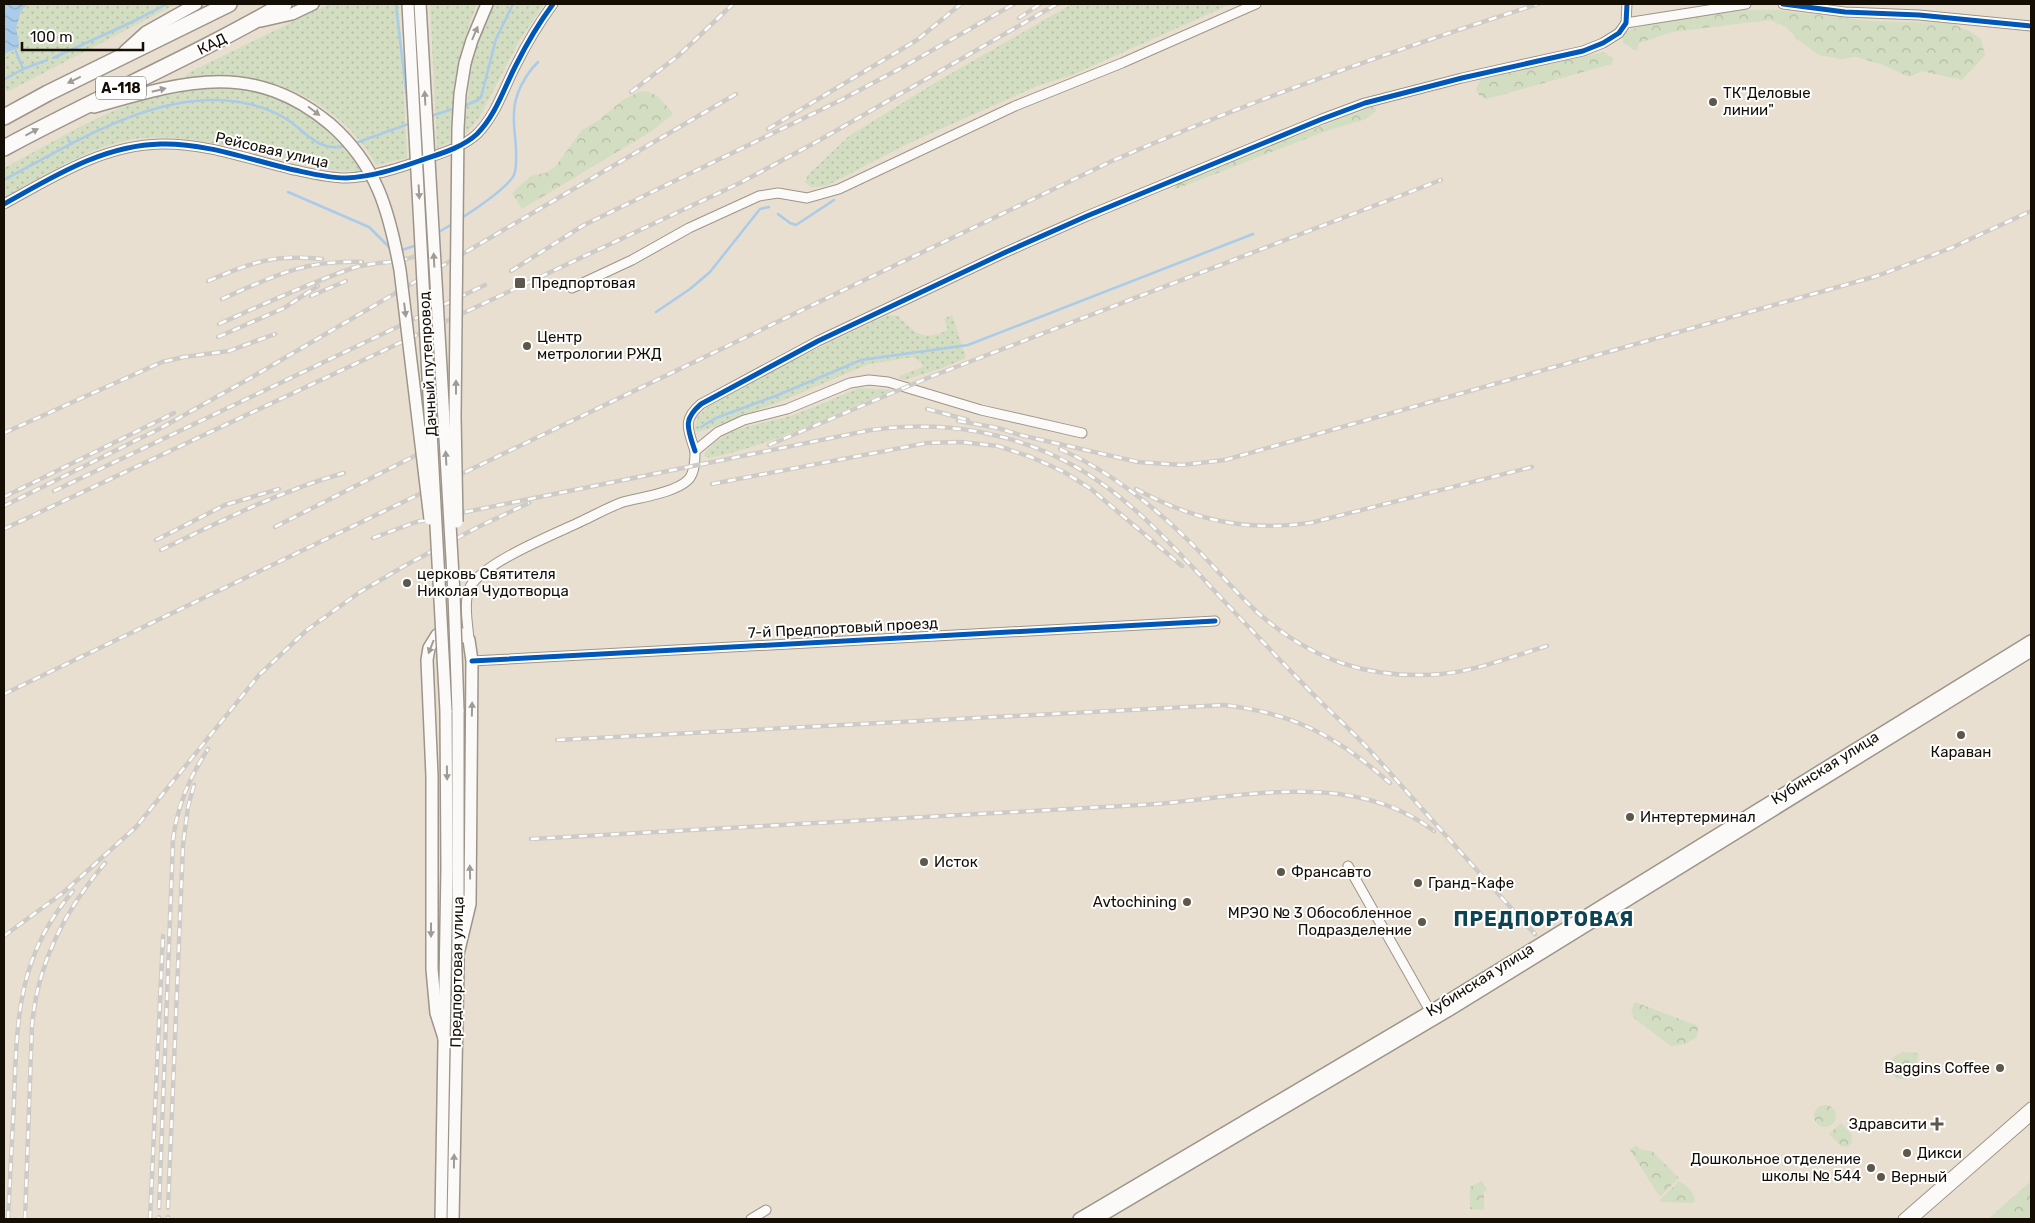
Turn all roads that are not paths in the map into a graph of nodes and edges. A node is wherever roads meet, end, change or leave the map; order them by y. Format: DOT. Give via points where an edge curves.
graph roads {
  1 [pos="196,4"];
  2 [pos="229,4"];
  3 [pos="284,4"];
  4 [pos="313,4"];
  5 [pos="408,4"];
  6 [pos="420,4"];
  7 [pos="487,4"];
  8 [pos="553,4"];
  9 [pos="1256,4"];
  10 [pos="1627,4"];
  11 [pos="1746,4"];
  12 [pos="1782,4"];
  13 [pos="1626,23"];
  14 [pos="250,24"];
  15 [pos="2031,26"];
  16 [pos="118,58"];
  17 [pos="4,117"];
  18 [pos="61,117"];
  19 [pos="4,148"];
  20 [pos="4,204"];
  21 [pos="572,288"];
  22 [pos="1082,433"];
  23 [pos="695,451"];
  24 [pos="440,582"];
  25 [pos="454,594"];
  26 [pos="1215,621"];
  27 [pos="469,640"];
  28 [pos="2031,641"];
  29 [pos="2031,651"];
  30 [pos="472,661"];
  31 [pos="452,724"];
  32 [pos="1348,866"];
  33 [pos="458,954"];
  34 [pos="1432,1015"];
  35 [pos="444,1038"];
  36 [pos="2031,1107"];
  37 [pos="2031,1116"];
  38 [pos="766,1210"];
  39 [pos="441,1219"];
  40 [pos="453,1219"];
  41 [pos="751,1219"];
  42 [pos="1079,1219"];
  43 [pos="1096,1219"];
  44 [pos="1903,1219"];
  45 [pos="1913,1219"];
  1 -- 16 [label="main road" via="146,32"];
  2 -- 16 [label="highway, КАД / А-118"];
  3 -- 14 [label="highway, КАД / А-118"];
  4 -- 14 [label="main road" via="292,14"];
  5 -- 24 [label="main road, Дачный путепровод, one-way, bridge"];
  25 -- 6 [label="main road, Дачный путепровод, one-way, bridge"];
  25 -- 7 [label="main road, one-way, bridge" via="457,548 458,128 465,62"];
  8 -- 20 [label="street, Рейсовая улица" via="532,35 484,125 465,142 436,155 369,176 345,178 311,174 194,146 148,145 98,156"];
  9 -- 21 [label="street" via="1014,106 839,189 807,198 778,193 759,196"];
  10 -- 13 [label="street"];
  11 -- 13 [label="street"];
  12 -- 15 [label="street"];
  13 -- 23 [label="street" via="1619,33 1583,51 1365,103 1104,208 1006,252 818,342 700,404 690,413 687,423"];
  14 -- 18 [label="highway, КАД / А-118"];
  16 -- 17 [label="highway, КАД / А-118, one-way"];
  19 -- 18 [label="highway, КАД / А-118, one-way"];
  18 -- 24 [label="main road, one-way, bridge" via="185,83 219,81 250,84 282,93 312,109 349,142 374,178 394,234 434,561"];
  22 -- 23 [label="street" via="981,410 888,382 869,380 850,383 787,409 744,420 718,432"];
  23 -- 27 [label="street" via="689,479 676,488 621,503 499,562 478,578 470,588 467,602"];
  24 -- 31 [label="main road, Дачный путепровод, bridge"];
  25 -- 31 [label="main road, Дачный путепровод, bridge"];
  26 -- 30 [label="street, 7-й Предпортовый проезд"];
  27 -- 30 [label="main road"];
  27 -- 35 [label="main road, one-way" via="460,633 437,635 429,648 427,660 432,776 432,969 436,1012"];
  28 -- 34 [label="main road, Кубинская улица"];
  29 -- 34 [label="main road, Кубинская улица"];
  33 -- 30 [label="main road, one-way" via="470,904"];
  31 -- 33 [label="main road, Предпортовая улица"];
  31 -- 35 [label="main road, Предпортовая улица, one-way"];
  32 -- 34 [label="street"];
  40 -- 33 [label="main road, Предпортовая улица, one-way"];
  34 -- 42 [label="main road, Кубинская улица"];
  34 -- 43 [label="main road, Кубинская улица"];
  35 -- 39 [label="main road, Предпортовая улица"];
  36 -- 44 [label="street"];
  37 -- 45 [label="street"];
  38 -- 41 [label="street"];
}
